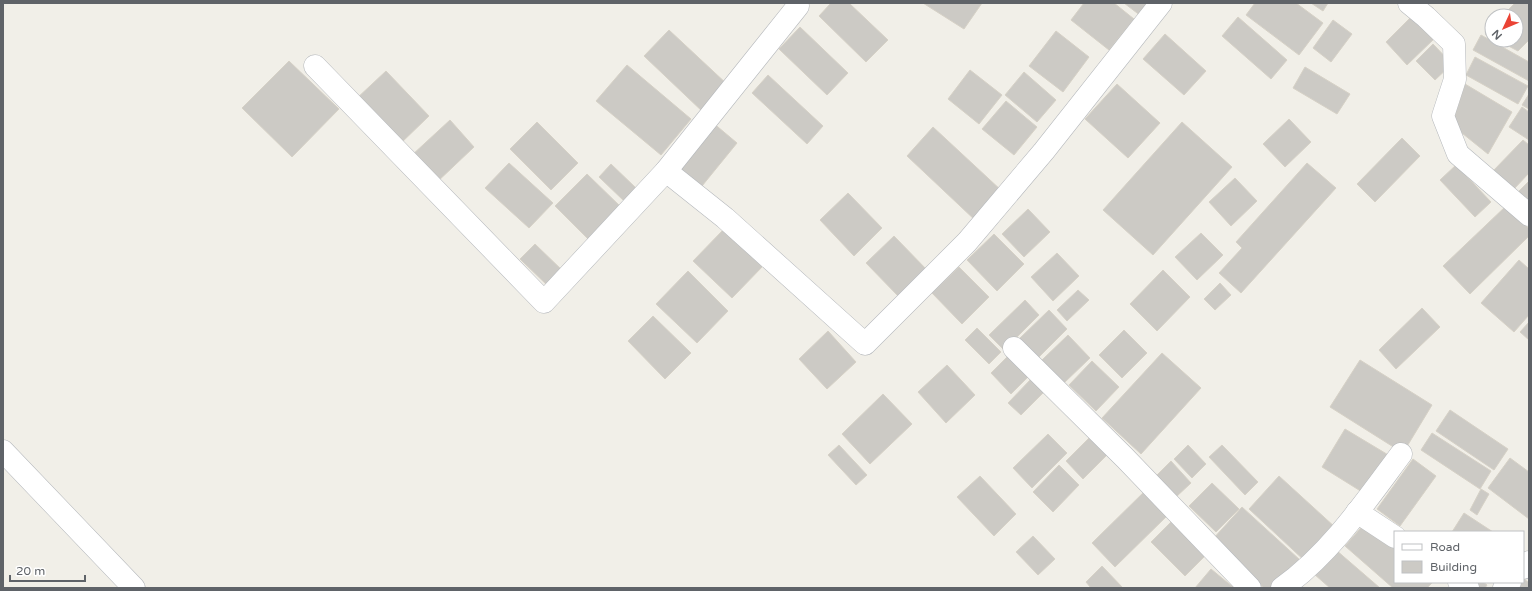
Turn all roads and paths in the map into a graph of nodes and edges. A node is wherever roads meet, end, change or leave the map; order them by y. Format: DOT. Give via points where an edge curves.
graph roads {
  1 [pos="1161,3"];
  2 [pos="1409,3"];
  3 [pos="798,6"];
  4 [pos="316,66"];
  5 [pos="666,171"];
  6 [pos="1529,215"];
  7 [pos="1014,348"];
  8 [pos="3,451"];
  9 [pos="1401,454"];
  10 [pos="1358,512"];
  11 [pos="1394,536"];
  12 [pos="134,588"];
  13 [pos="1250,588"];
  14 [pos="1282,588"];
  1 -- 5 [label="street" via="1044,151 967,242 865,344 726,218"];
  2 -- 6 [label="street" via="1454,44 1455,79 1443,116 1458,154"];
  3 -- 5 [label="street"];
  4 -- 5 [label="street" via="544,302"];
  7 -- 13 [label="street" via="1125,458"];
  8 -- 12 [label="street"];
  9 -- 10 [label="street"];
  10 -- 11 [label="street"];
  10 -- 14 [label="street" via="1309,566"];
}
